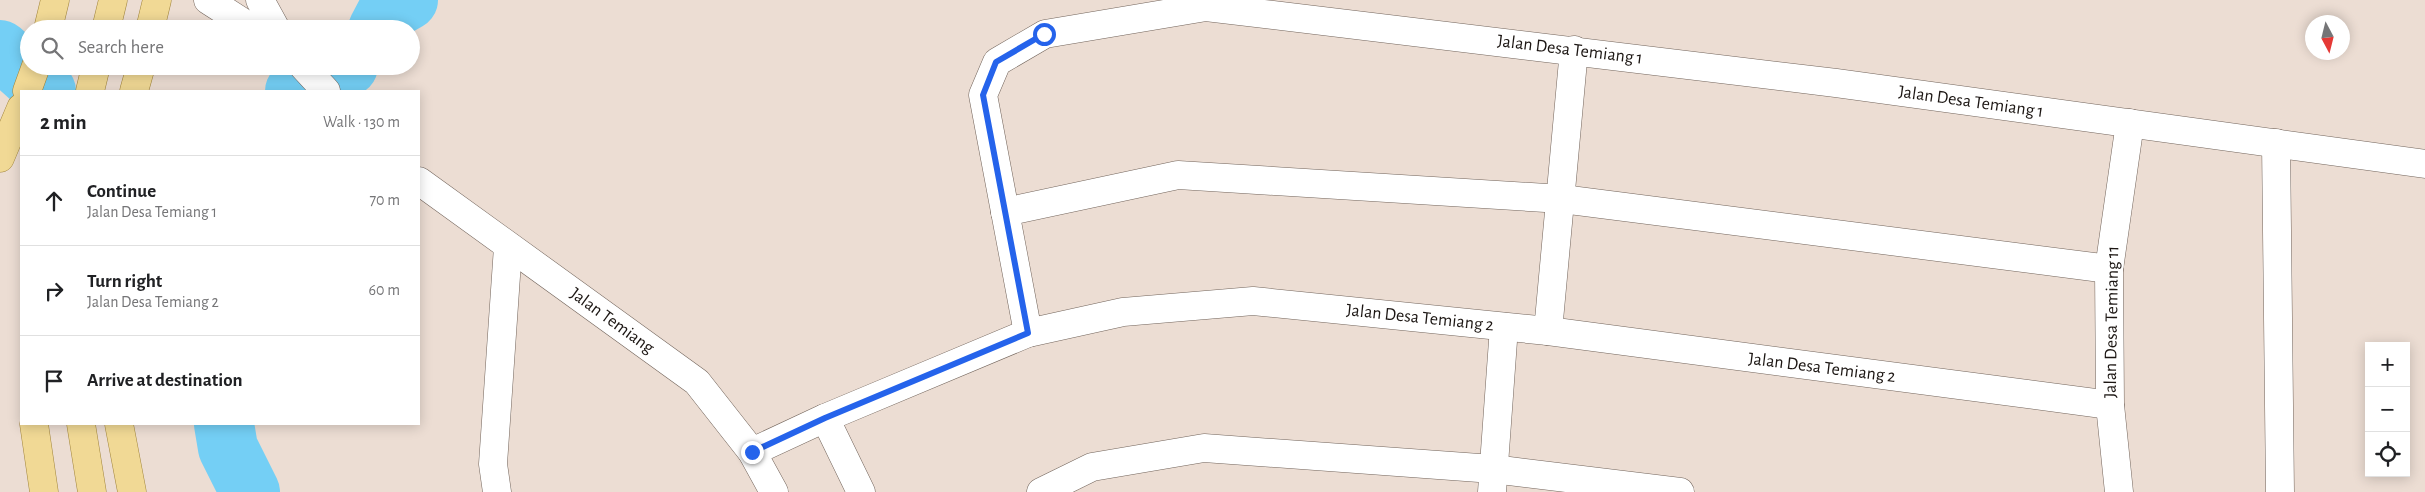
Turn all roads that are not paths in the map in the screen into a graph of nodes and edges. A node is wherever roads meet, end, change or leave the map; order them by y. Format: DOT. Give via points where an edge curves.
graph roads {
  1 [pos="55,0"];
  2 [pos="113,0"];
  3 [pos="157,0"];
  4 [pos="173,0"];
  5 [pos="208,0"];
  6 [pos="260,0"];
  7 [pos="50,20"];
  8 [pos="108,20"];
  9 [pos="152,20"];
  10 [pos="169,20"];
  11 [pos="239,20"];
  12 [pos="271,20"];
  13 [pos="1574,50"];
  14 [pos="33,75"];
  15 [pos="94,75"];
  16 [pos="138,75"];
  17 [pos="156,75"];
  18 [pos="311,75"];
  19 [pos="27,90"];
  20 [pos="90,90"];
  21 [pos="134,90"];
  22 [pos="152,90"];
  23 [pos="325,90"];
  24 [pos="19,113"];
  25 [pos="2130,123"];
  26 [pos="2276,143"];
  27 [pos="0,158"];
  28 [pos="2425,164"];
  29 [pos="420,182"];
  30 [pos="1562,199"];
  31 [pos="1005,212"];
  32 [pos="508,247"];
  33 [pos="2109,269"];
  34 [pos="1504,327"];
  35 [pos="1548,331"];
  36 [pos="1028,333"];
  37 [pos="2110,405"];
  38 [pos="825,418"];
  39 [pos="34,425"];
  40 [pos="81,425"];
  41 [pos="118,425"];
  42 [pos="752,452"];
  43 [pos="1492,480"];
  44 [pos="44,492"];
  45 [pos="92,492"];
  46 [pos="132,492"];
  47 [pos="497,492"];
  48 [pos="774,492"];
  49 [pos="861,492"];
  50 [pos="1041,492"];
  51 [pos="1680,492"];
  52 [pos="2119,492"];
  53 [pos="2280,492"];
  1 -- 7 [label="main road"];
  2 -- 8 [label="main road"];
  3 -- 9 [label="main road"];
  4 -- 10 [label="main road"];
  5 -- 11 [label="street"];
  6 -- 12 [label="street"];
  13 -- 25 [label="street, Jalan Desa Temiang 1"];
  13 -- 30 [label="street"];
  13 -- 31 [label="street, Jalan Desa Temiang 1" via="1206,7 1044,34 996,62 983,95"];
  14 -- 19 [label="main road"];
  15 -- 20 [label="main road"];
  16 -- 21 [label="main road"];
  17 -- 22 [label="main road"];
  18 -- 23 [label="street"];
  24 -- 27 [label="main road"];
  25 -- 26 [label="street, Jalan Desa Temiang 1"];
  25 -- 33 [label="street, Jalan Desa Temiang 11"];
  26 -- 28 [label="street, Jalan Desa Temiang 1"];
  26 -- 53 [label="street"];
  29 -- 32 [label="street, Jalan Temiang"];
  30 -- 31 [label="street" via="1178,175"];
  30 -- 33 [label="street"];
  30 -- 35 [label="street"];
  31 -- 36 [label="street, Jalan Desa Temiang 1"];
  32 -- 42 [label="street, Jalan Temiang" via="697,382"];
  32 -- 47 [label="street" via="493,464"];
  33 -- 37 [label="street, Jalan Desa Temiang 11"];
  34 -- 35 [label="street, Jalan Desa Temiang 2"];
  34 -- 36 [label="street, Jalan Desa Temiang 2" via="1253,301 1123,312"];
  34 -- 43 [label="street"];
  35 -- 37 [label="street, Jalan Desa Temiang 2"];
  36 -- 38 [label="street, Jalan Desa Temiang 2"];
  37 -- 52 [label="street, Jalan Desa Temiang 11"];
  38 -- 42 [label="street, Jalan Desa Temiang 2"];
  38 -- 49 [label="street"];
  39 -- 44 [label="main road"];
  40 -- 45 [label="main road"];
  41 -- 46 [label="main road"];
  42 -- 48 [label="street, Jalan Temiang"];
  43 -- 50 [label="street" via="1204,448 1092,467"];
  43 -- 51 [label="street"];
}
